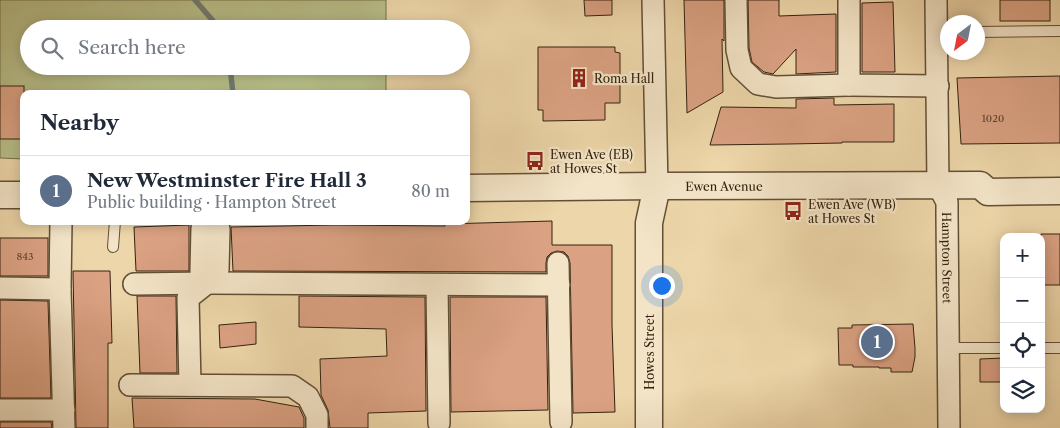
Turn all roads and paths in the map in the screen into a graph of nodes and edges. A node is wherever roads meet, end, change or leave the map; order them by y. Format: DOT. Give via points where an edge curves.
graph roads {
  1 [pos="653,0"];
  2 [pos="736,0"];
  3 [pos="849,0"];
  4 [pos="936,0"];
  5 [pos="940,22"];
  6 [pos="1060,31"];
  7 [pos="985,32"];
  8 [pos="940,60"];
  9 [pos="849,85"];
  10 [pos="938,86"];
  11 [pos="1060,175"];
  12 [pos="938,185"];
  13 [pos="980,185"];
  14 [pos="657,186"];
  15 [pos="470,188"];
  16 [pos="1060,191"];
  17 [pos="0,195"];
  18 [pos="20,195"];
  19 [pos="61,225"];
  20 [pos="114,225"];
  21 [pos="205,225"];
  22 [pos="113,247"];
  23 [pos="558,263"];
  24 [pos="209,281"];
  25 [pos="134,284"];
  26 [pos="437,285"];
  27 [pos="559,285"];
  28 [pos="0,288"];
  29 [pos="60,289"];
  30 [pos="948,348"];
  31 [pos="1000,348"];
  32 [pos="1045,348"];
  33 [pos="1060,348"];
  34 [pos="130,384"];
  35 [pos="190,385"];
  36 [pos="0,410"];
  37 [pos="64,419"];
  38 [pos="561,422"];
  39 [pos="439,423"];
  40 [pos="317,428"];
  41 [pos="650,428"];
  42 [pos="668,428"];
  43 [pos="949,428"];
  1 -- 14 [label="street, Howes Street"];
  2 -- 9 [label="street" via="737,50 741,68 758,84 776,87"];
  3 -- 9 [label="street"];
  4 -- 5 [label="street, Hampton Street"];
  6 -- 7 [label="lane"];
  8 -- 10 [label="street, Hampton Street"];
  9 -- 10 [label="street"];
  10 -- 12 [label="street, Hampton Street"];
  11 -- 13 [label="street, Ewen Avenue" via="987,176"];
  12 -- 13 [label="street, Ewen Avenue"];
  12 -- 14 [label="street, Ewen Avenue"];
  12 -- 30 [label="street, Hampton Street" via="947,202"];
  13 -- 16 [label="street, Ewen Avenue" via="988,192"];
  14 -- 15 [label="street, Ewen Avenue"];
  14 -- 41 [label="street, Howes Street" via="650,223"];
  14 -- 42 [label="street, Howes Street" via="664,229"];
  17 -- 18 [label="street"];
  19 -- 29 [label="street"];
  20 -- 22 [label="lane"];
  21 -- 24 [label="street" via="201,271"];
  23 -- 27 [label="street"];
  24 -- 25 [label="street"];
  24 -- 26 [label="street"];
  24 -- 35 [label="street" via="188,298"];
  26 -- 27 [label="street"];
  26 -- 39 [label="street"];
  27 -- 38 [label="street"];
  28 -- 29 [label="street"];
  29 -- 37 [label="street"];
  30 -- 31 [label="lane"];
  30 -- 43 [label="street, Hampton Street"];
  32 -- 33 [label="lane"];
  34 -- 35 [label="street"];
  35 -- 40 [label="street" via="292,386 308,396 317,415"];
  36 -- 37 [label="street"];
}
